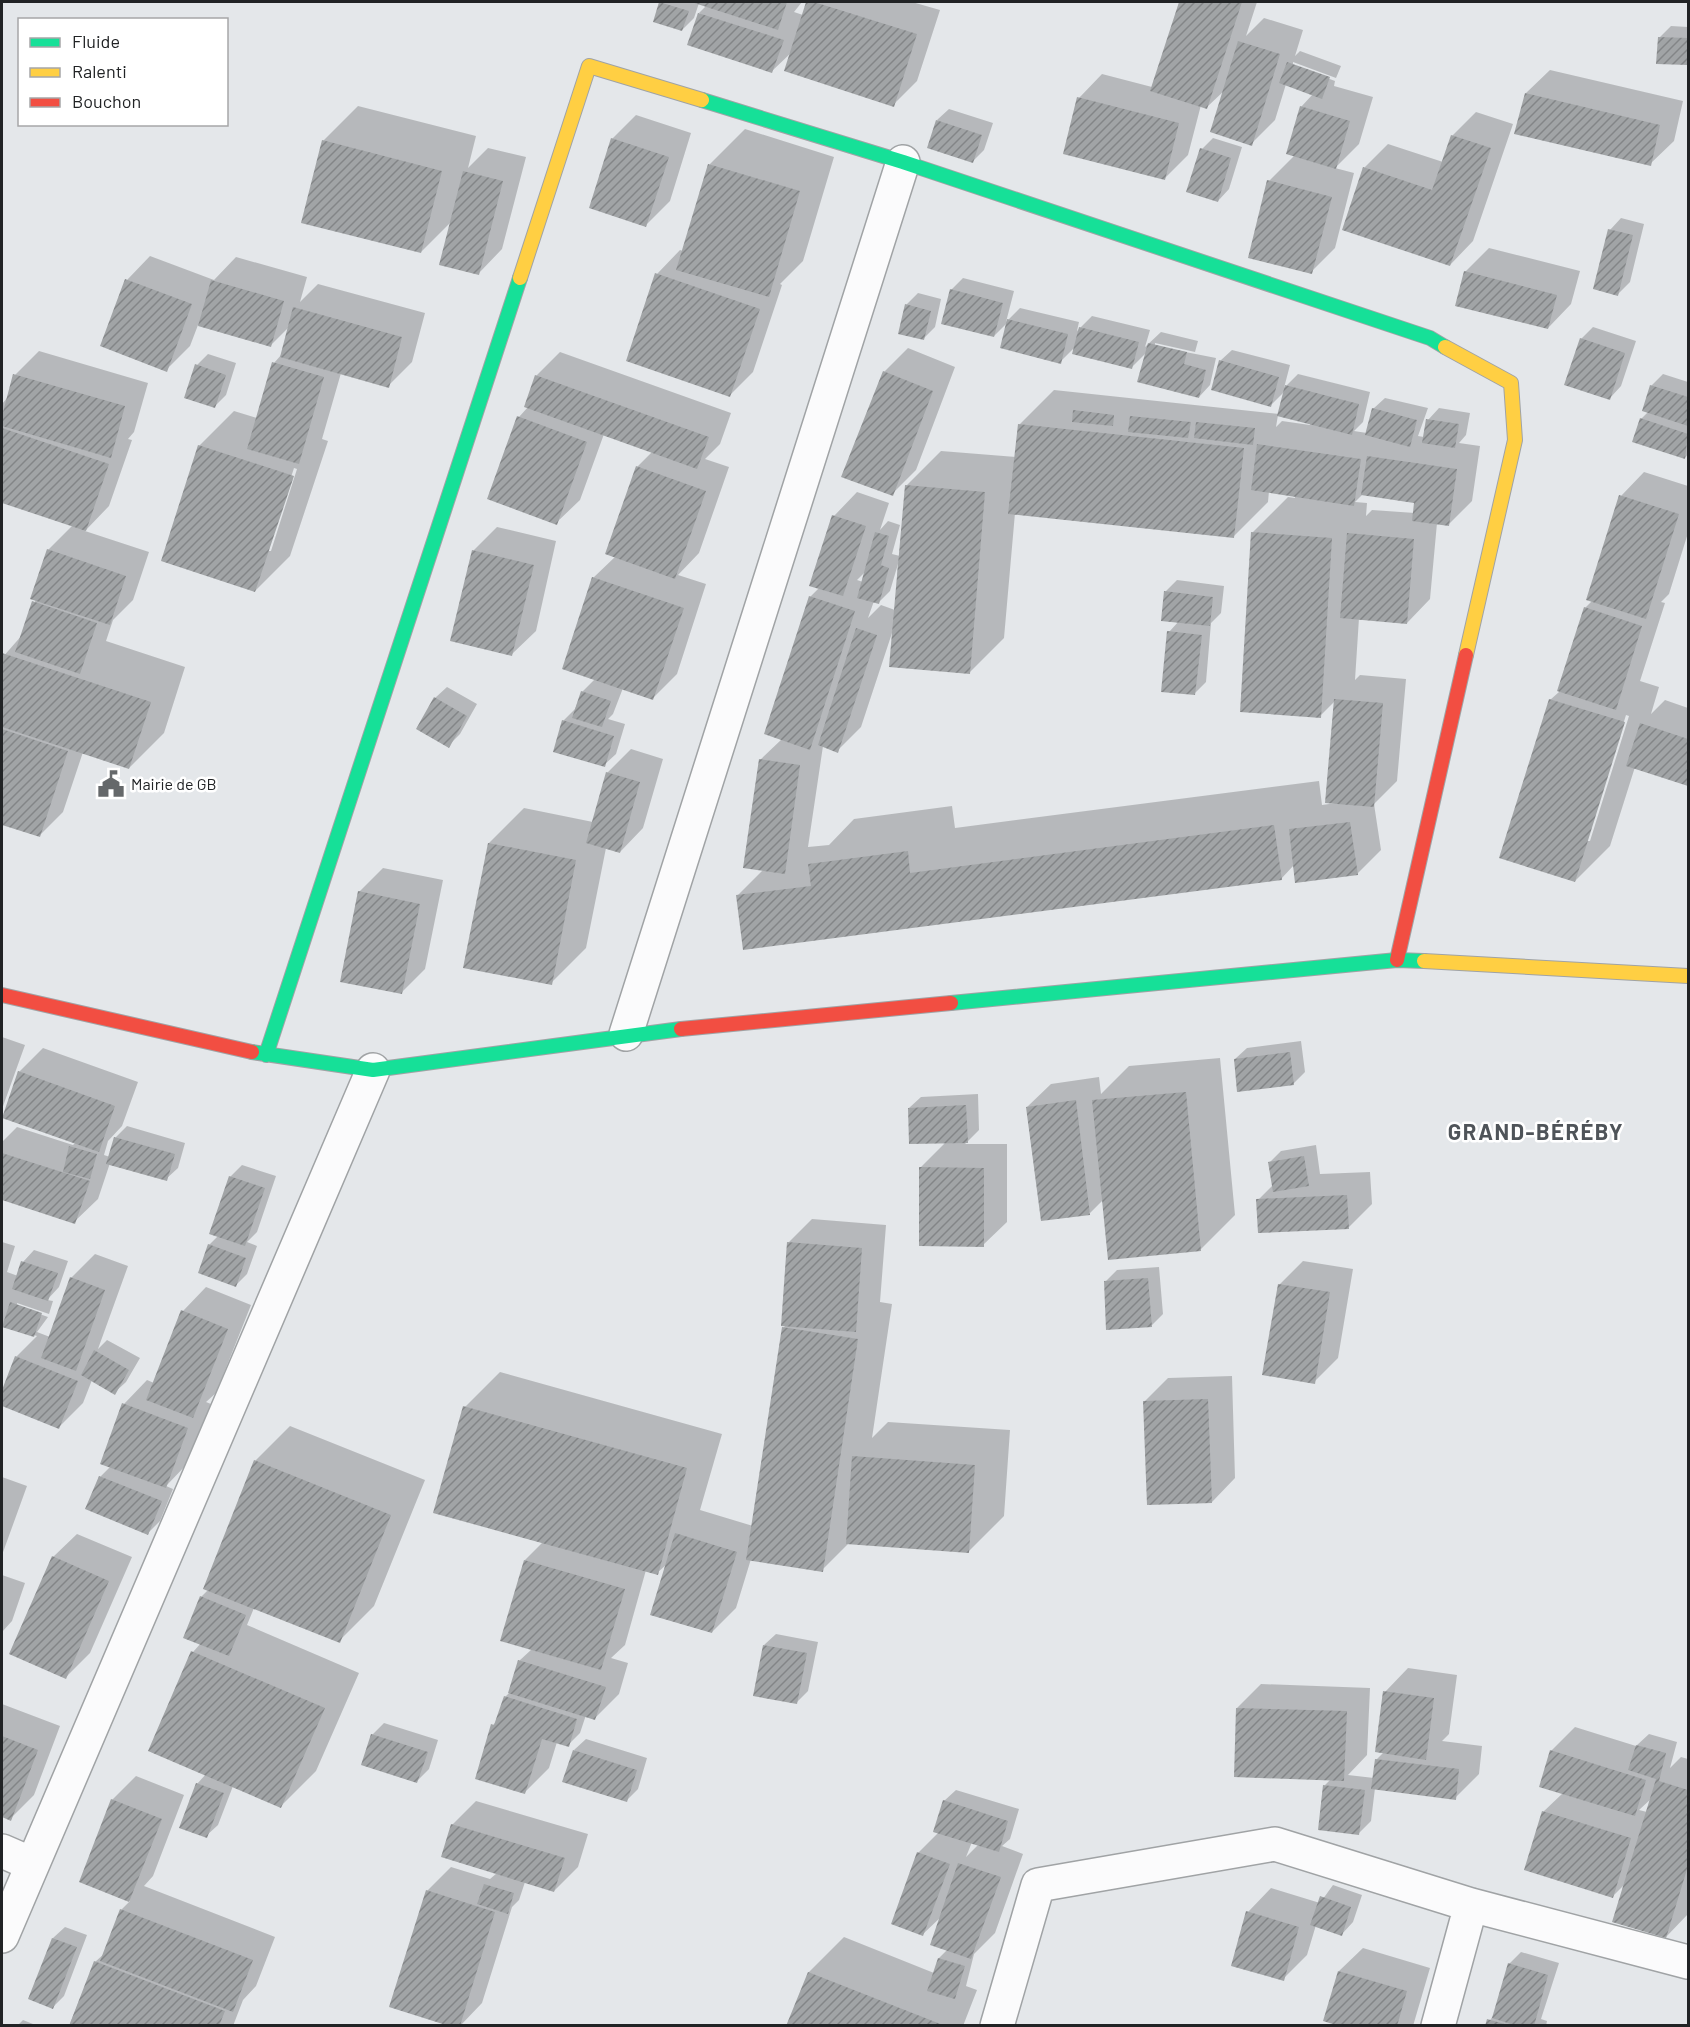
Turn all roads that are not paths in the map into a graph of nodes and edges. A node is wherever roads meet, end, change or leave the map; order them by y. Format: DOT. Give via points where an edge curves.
graph roads {
  1 [pos="903,162"];
  2 [pos="1397,960"];
  3 [pos="1689,976"];
  4 [pos="2,995"];
  5 [pos="626,1034"];
  6 [pos="266,1055"];
  7 [pos="373,1070"];
  8 [pos="2,1851"];
  9 [pos="32,1864"];
  10 [pos="1471,1905"];
  11 [pos="2,1936"];
  12 [pos="1689,1962"];
  13 [pos="997,2025"];
  14 [pos="1438,2025"];
  1 -- 2 [label="street" via="1431,338 1511,383 1515,440"];
  1 -- 5 [label="street"];
  1 -- 6 [label="street" via="589,66"];
  2 -- 3 [label="street"];
  2 -- 5 [label="street"];
  4 -- 6 [label="street"];
  5 -- 7 [label="street"];
  6 -- 7 [label="street"];
  7 -- 9 [label="street"];
  8 -- 9 [label="street"];
  9 -- 11 [label="street"];
  10 -- 12 [label="street"];
  10 -- 13 [label="street" via="1275,1845 1038,1885"];
  10 -- 14 [label="street"];
}
